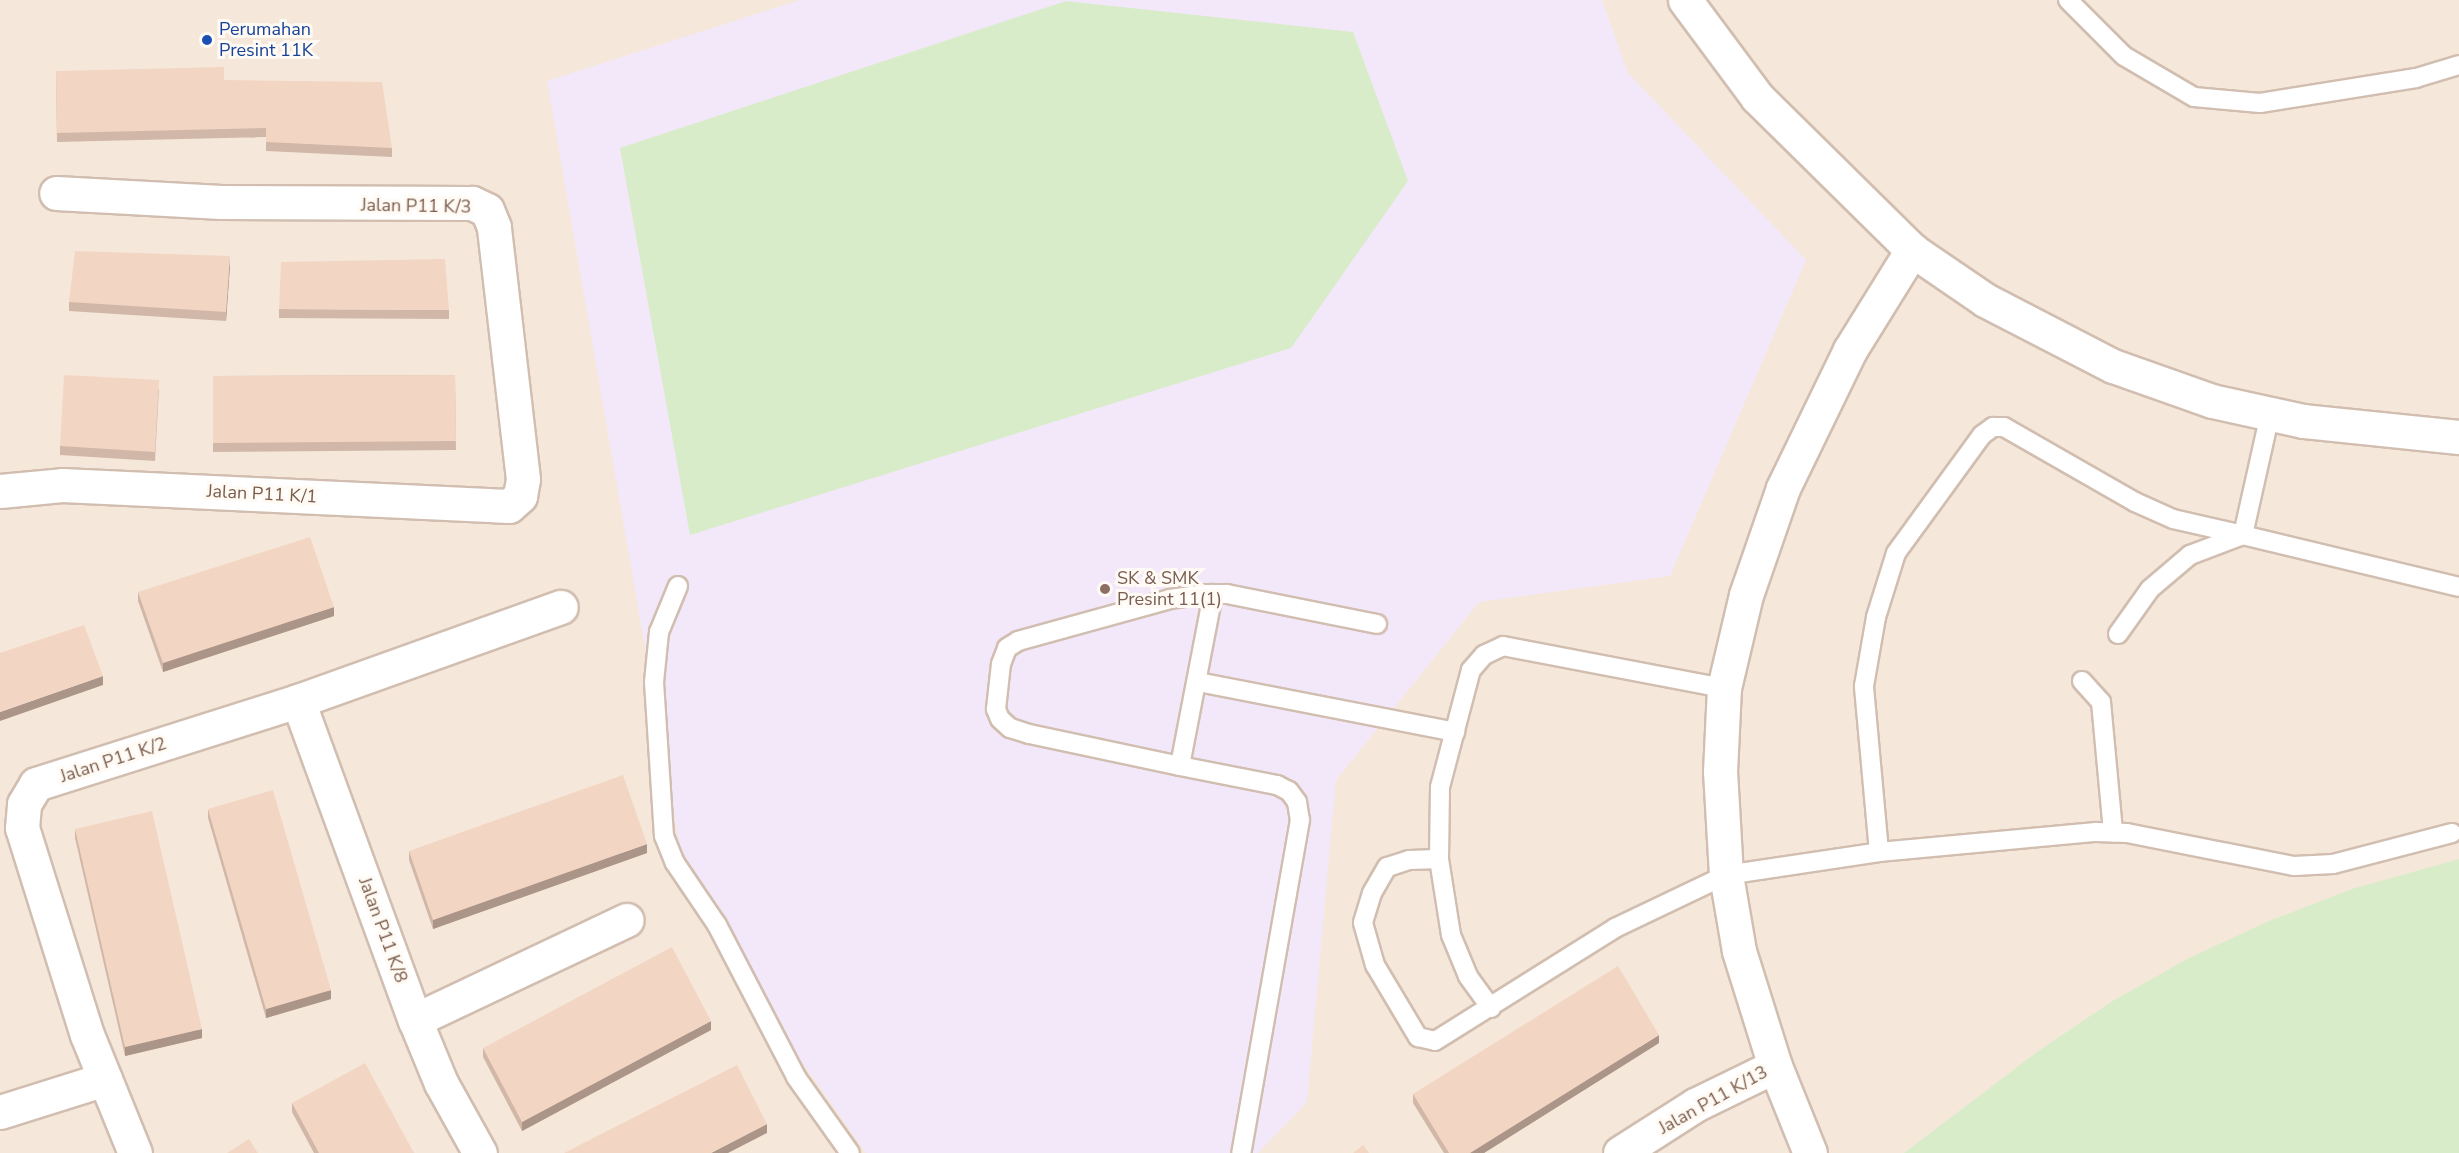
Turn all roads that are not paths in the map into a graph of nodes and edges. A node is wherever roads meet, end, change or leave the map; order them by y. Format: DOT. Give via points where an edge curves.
graph roads {
  1 [pos="1684,0"];
  2 [pos="2068,0"];
  3 [pos="2459,65"];
  4 [pos="56,193"];
  5 [pos="1912,250"];
  6 [pos="2270,414"];
  7 [pos="2459,436"];
  8 [pos="0,491"];
  9 [pos="520,496"];
  10 [pos="2243,535"];
  11 [pos="678,586"];
  12 [pos="2458,588"];
  13 [pos="1213,594"];
  14 [pos="561,607"];
  15 [pos="1377,624"];
  16 [pos="2118,634"];
  17 [pos="2082,681"];
  18 [pos="1198,682"];
  19 [pos="1724,688"];
  20 [pos="298,701"];
  21 [pos="1455,732"];
  22 [pos="1180,766"];
  23 [pos="2113,832"];
  24 [pos="2451,833"];
  25 [pos="1879,852"];
  26 [pos="1439,859"];
  27 [pos="1726,875"];
  28 [pos="627,920"];
  29 [pos="1491,1008"];
  30 [pos="416,1020"];
  31 [pos="1775,1066"];
  32 [pos="105,1079"];
  33 [pos="0,1112"];
  34 [pos="135,1153"];
  35 [pos="480,1153"];
  36 [pos="850,1153"];
  37 [pos="1241,1153"];
  38 [pos="1620,1153"];
  39 [pos="1810,1153"];
  1 -- 5 [label="street" via="1757,98"];
  2 -- 3 [label="lane" via="2124,56 2194,97 2260,103 2416,78"];
  4 -- 9 [label="street, Jalan P11 K/3" via="232,202 472,203 487,210 494,227 523,479"];
  5 -- 6 [label="street" via="1984,300 2113,366 2212,401"];
  5 -- 19 [label="street" via="1850,350 1783,488 1746,595"];
  6 -- 7 [label="street" via="2369,430"];
  6 -- 10 [label="lane"];
  8 -- 9 [label="street, Jalan P11 K/1" via="62,485 509,506"];
  10 -- 12 [label="lane"];
  10 -- 16 [label="lane" via="2190,555 2150,589"];
  10 -- 25 [label="lane" via="2173,519 2135,502 2004,427 1993,427 1983,435 1896,554 1876,617 1864,686"];
  11 -- 36 [label="lane" via="659,632 654,682 664,836 675,863 717,925 796,1077"];
  13 -- 15 [label="lane"];
  13 -- 18 [label="lane"];
  13 -- 22 [label="lane" via="1170,600 1018,641 1007,648 1001,664 996,709 999,720 1010,728"];
  14 -- 20 [label="street, Jalan P11 K/2"];
  17 -- 23 [label="lane" via="2101,702"];
  18 -- 21 [label="lane"];
  18 -- 22 [label="lane"];
  19 -- 21 [label="lane" via="1503,646 1484,655 1471,670"];
  19 -- 27 [label="street" via="1720,772"];
  20 -- 30 [label="street, Jalan P11 K/8"];
  20 -- 32 [label="street, Jalan P11 K/2" via="36,784 24,804 22,828"];
  21 -- 26 [label="lane" via="1440,787"];
  22 -- 37 [label="lane" via="1277,785 1289,791 1297,802 1300,820"];
  23 -- 24 [label="lane" via="2294,866 2333,864"];
  23 -- 25 [label="lane"];
  25 -- 27 [label="lane"];
  26 -- 29 [label="lane" via="1451,935 1468,976"];
  26 -- 29 [label="lane" via="1409,860 1387,867 1371,893 1363,923 1375,966 1418,1037 1426,1041 1435,1041"];
  27 -- 29 [label="lane" via="1615,928"];
  27 -- 31 [label="street" via="1739,951"];
  28 -- 30 [label="street"];
  30 -- 35 [label="street, Jalan P11 K/8" via="441,1083"];
  31 -- 38 [label="street, Jalan P11 K/13" via="1695,1105"];
  31 -- 39 [label="street"];
  32 -- 33 [label="street"];
  32 -- 34 [label="street, Jalan P11 K/2"];
}
